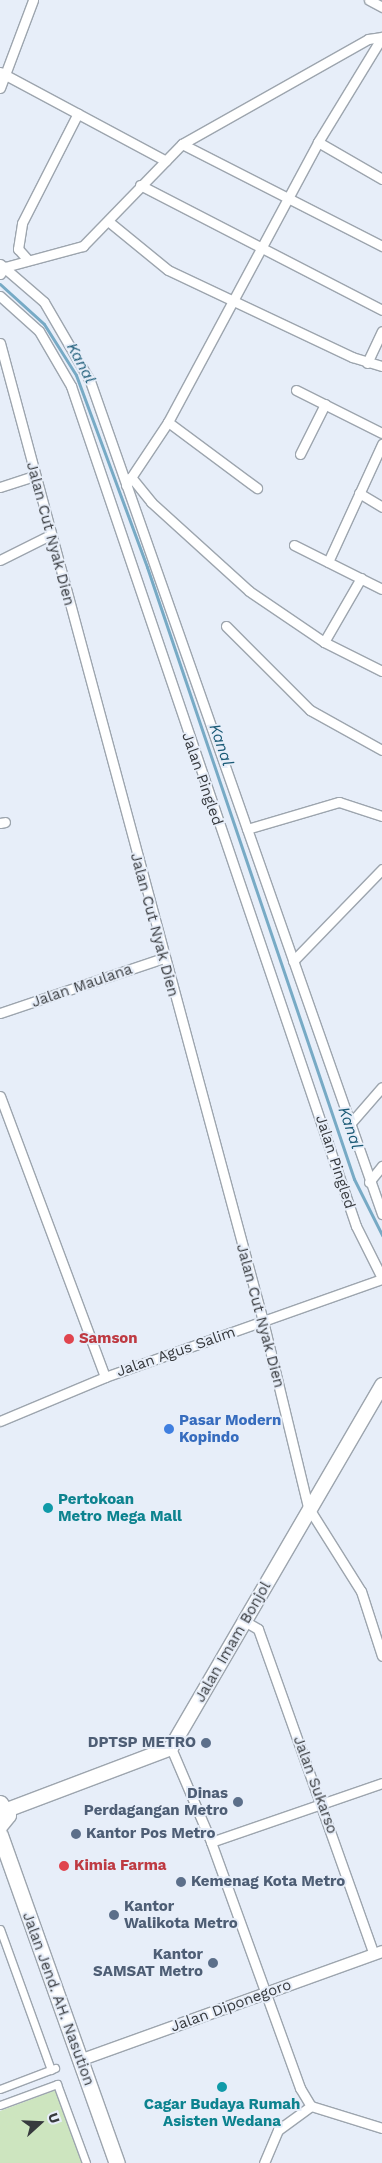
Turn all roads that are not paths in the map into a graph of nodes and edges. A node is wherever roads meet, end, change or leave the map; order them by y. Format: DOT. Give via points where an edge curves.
graph roads {
  1 [pos="33,0"];
  2 [pos="369,0"];
  3 [pos="382,7"];
  4 [pos="382,37"];
  5 [pos="3,73"];
  6 [pos="0,88"];
  7 [pos="78,113"];
  8 [pos="318,142"];
  9 [pos="182,144"];
  10 [pos="166,161"];
  11 [pos="382,179"];
  12 [pos="140,184"];
  13 [pos="289,199"];
  14 [pos="108,221"];
  15 [pos="382,246"];
  16 [pos="260,248"];
  17 [pos="28,260"];
  18 [pos="2,269"];
  19 [pos="0,296"];
  20 [pos="234,298"];
  21 [pos="382,310"];
  22 [pos="382,331"];
  23 [pos="0,343"];
  24 [pos="367,363"];
  25 [pos="382,366"];
  26 [pos="296,390"];
  27 [pos="325,404"];
  28 [pos="168,422"];
  29 [pos="382,433"];
  30 [pos="382,444"];
  31 [pos="300,454"];
  32 [pos="34,476"];
  33 [pos="128,481"];
  34 [pos="0,487"];
  35 [pos="257,488"];
  36 [pos="359,493"];
  37 [pos="382,507"];
  38 [pos="50,535"];
  39 [pos="294,544"];
  40 [pos="0,560"];
  41 [pos="328,562"];
  42 [pos="360,578"];
  43 [pos="382,589"];
  44 [pos="226,626"];
  45 [pos="324,642"];
  46 [pos="382,671"];
  47 [pos="382,750"];
  48 [pos="382,816"];
  49 [pos="247,829"];
  50 [pos="382,869"];
  51 [pos="163,958"];
  52 [pos="293,962"];
  53 [pos="0,1014"];
  54 [pos="382,1087"];
  55 [pos="0,1096"];
  56 [pos="349,1125"];
  57 [pos="382,1166"];
  58 [pos="370,1182"];
  59 [pos="382,1214"];
  60 [pos="382,1279"];
  61 [pos="263,1321"];
  62 [pos="105,1377"];
  63 [pos="382,1385"];
  64 [pos="0,1421"];
  65 [pos="308,1507"];
  66 [pos="246,1622"];
  67 [pos="382,1656"];
  68 [pos="171,1748"];
  69 [pos="382,1783"];
  70 [pos="322,1804"];
  71 [pos="4,1806"];
  72 [pos="0,1825"];
  73 [pos="0,1835"];
  74 [pos="211,1842"];
  75 [pos="0,1929"];
  76 [pos="378,1953"];
  77 [pos="266,1993"];
  78 [pos="79,2060"];
  79 [pos="0,2089"];
  80 [pos="0,2105"];
  81 [pos="311,2106"];
  82 [pos="382,2128"];
  83 [pos="86,2163"];
  84 [pos="117,2163"];
  85 [pos="264,2163"];
  1 -- 5 [label="street"];
  2 -- 3 [label="street"];
  4 -- 8 [label="street"];
  4 -- 9 [label="street" via="368,39"];
  5 -- 6 [label="street"];
  5 -- 7 [label="street"];
  7 -- 10 [label="street"];
  7 -- 17 [label="street" via="22,223 18,249"];
  8 -- 11 [label="street"];
  8 -- 13 [label="street"];
  9 -- 10 [label="street"];
  9 -- 13 [label="street"];
  10 -- 12 [label="street"];
  12 -- 14 [label="street"];
  12 -- 16 [label="street"];
  13 -- 15 [label="street"];
  13 -- 16 [label="street"];
  14 -- 17 [label="street" via="83,246"];
  14 -- 20 [label="street" via="168,270"];
  16 -- 20 [label="street"];
  16 -- 21 [label="street"];
  17 -- 18 [label="street"];
  18 -- 33 [label="street" via="44,302 77,353"];
  19 -- 60 [label="street, Jalan Pingled" via="38,331 71,386 356,1226"];
  20 -- 24 [label="street"];
  20 -- 28 [label="street"];
  22 -- 24 [label="street"];
  23 -- 32 [label="street, Jalan Cut Nyak Dien"];
  24 -- 25 [label="street"];
  26 -- 27 [label="street"];
  27 -- 29 [label="street"];
  27 -- 31 [label="street"];
  28 -- 33 [label="street"];
  28 -- 35 [label="street"];
  30 -- 36 [label="street"];
  32 -- 34 [label="street"];
  32 -- 38 [label="street, Jalan Cut Nyak Dien"];
  33 -- 45 [label="street" via="249,591"];
  33 -- 49 [label="street"];
  36 -- 37 [label="street"];
  36 -- 41 [label="street"];
  38 -- 40 [label="street"];
  38 -- 51 [label="street, Jalan Cut Nyak Dien"];
  39 -- 41 [label="street"];
  41 -- 42 [label="street"];
  42 -- 43 [label="street"];
  42 -- 45 [label="street"];
  44 -- 47 [label="street" via="310,710"];
  45 -- 46 [label="street"];
  48 -- 49 [label="street" via="339,802"];
  49 -- 52 [label="street"];
  50 -- 52 [label="street"];
  51 -- 53 [label="street, Jalan Maulana"];
  51 -- 61 [label="street, Jalan Cut Nyak Dien"];
  52 -- 56 [label="street"];
  54 -- 56 [label="street"];
  55 -- 62 [label="street"];
  56 -- 58 [label="street"];
  57 -- 58 [label="street"];
  58 -- 59 [label="street"];
  60 -- 61 [label="street, Jalan Agus Salim"];
  61 -- 62 [label="street, Jalan Agus Salim"];
  61 -- 65 [label="street, Jalan Cut Nyak Dien"];
  62 -- 64 [label="street, Jalan Agus Salim"];
  63 -- 65 [label="main road, Jalan Imam Bonjol"];
  65 -- 66 [label="main road, Jalan Imam Bonjol"];
  65 -- 67 [label="street, Jalan Cut Nyak Dien" via="361,1591"];
  66 -- 68 [label="main road, Jalan Imam Bonjol"];
  66 -- 70 [label="street, Jalan Sukarso" via="258,1629"];
  68 -- 71 [label="main road"];
  68 -- 74 [label="street"];
  69 -- 70 [label="street"];
  70 -- 74 [label="street"];
  70 -- 76 [label="street, Jalan Sukarso"];
  71 -- 72 [label="highway" via="6,1821"];
  73 -- 78 [label="highway, Jalan Jend. AH. Nasution"];
  74 -- 77 [label="street"];
  75 -- 79 [label="street" via="53,2069"];
  76 -- 77 [label="street, Jalan Diponegoro"];
  77 -- 78 [label="street, Jalan Diponegoro"];
  77 -- 81 [label="street"];
  78 -- 84 [label="highway, Jalan Jend. AH. Nasution"];
  80 -- 83 [label="street" via="57,2084"];
  81 -- 82 [label="street"];
  81 -- 85 [label="street" via="278,2130"];
}
